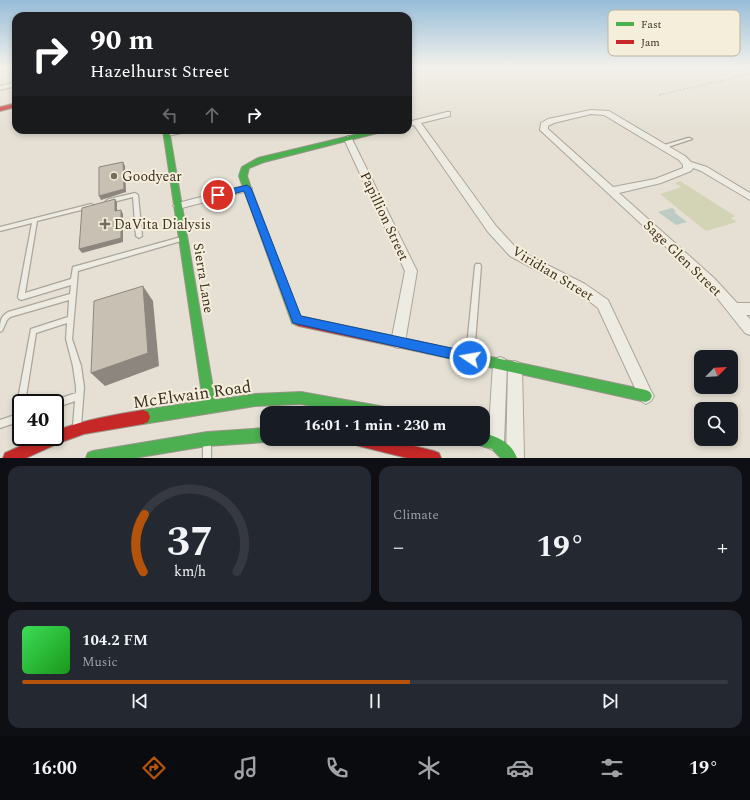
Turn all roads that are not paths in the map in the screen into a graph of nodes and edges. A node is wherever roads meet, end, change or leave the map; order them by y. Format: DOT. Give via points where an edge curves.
graph roads {
  1 [pos="12,105"];
  2 [pos="0,109"];
  3 [pos="447,114"];
  4 [pos="412,123"];
  5 [pos="166,134"];
  6 [pos="366,134"];
  7 [pos="348,138"];
  8 [pos="690,139"];
  9 [pos="663,147"];
  10 [pos="688,164"];
  11 [pos="247,188"];
  12 [pos="612,191"];
  13 [pos="750,197"];
  14 [pos="101,203"];
  15 [pos="94,205"];
  16 [pos="178,206"];
  17 [pos="35,220"];
  18 [pos="0,229"];
  19 [pos="139,236"];
  20 [pos="184,238"];
  21 [pos="478,266"];
  22 [pos="74,282"];
  23 [pos="73,296"];
  24 [pos="735,309"];
  25 [pos="750,309"];
  26 [pos="71,319"];
  27 [pos="0,329"];
  28 [pos="750,330"];
  29 [pos="398,342"];
  30 [pos="470,358"];
  31 [pos="500,364"];
  32 [pos="515,368"];
  33 [pos="23,394"];
  34 [pos="79,396"];
  35 [pos="646,396"];
  36 [pos="64,401"];
  37 [pos="350,406"];
  38 [pos="210,407"];
  39 [pos="12,420"];
  40 [pos="0,424"];
  41 [pos="77,430"];
  42 [pos="260,435"];
  43 [pos="206,439"];
  44 [pos="492,443"];
  45 [pos="386,446"];
  46 [pos="10,458"];
  47 [pos="94,458"];
  48 [pos="207,458"];
  49 [pos="434,458"];
  50 [pos="510,458"];
  51 [pos="515,458"];
  1 -- 2 [label="street"];
  3 -- 4 [label="street"];
  4 -- 35 [label="street, Viridian Street" via="492,229 514,253 581,288 603,304"];
  5 -- 16 [label="street, Sierra Lane"];
  6 -- 7 [label="street"];
  7 -- 11 [label="street" via="254,163 246,167 243,176"];
  7 -- 29 [label="street, Papillion Street" via="411,271"];
  8 -- 9 [label="lane"];
  9 -- 10 [label="street, Sage Glen Street"];
  9 -- 12 [label="street, Sage Glen Street" via="611,115 600,112 551,121 544,125 544,130"];
  10 -- 12 [label="street" via="688,169 658,181"];
  10 -- 13 [label="street, Sage Glen Street" via="704,169"];
  11 -- 16 [label="street"];
  11 -- 29 [label="street" via="296,320"];
  12 -- 24 [label="street, Sage Glen Street" via="705,276"];
  14 -- 19 [label="lane" via="136,195"];
  15 -- 17 [label="lane"];
  16 -- 20 [label="street, Sierra Lane"];
  17 -- 18 [label="lane"];
  17 -- 22 [label="lane" via="21,297"];
  20 -- 22 [label="lane" via="74,269"];
  20 -- 38 [label="street, Sierra Lane"];
  21 -- 30 [label="lane"];
  22 -- 23 [label="lane"];
  23 -- 26 [label="lane"];
  23 -- 27 [label="lane" via="8,315"];
  24 -- 25 [label="street"];
  24 -- 28 [label="street, Sage Glen Street"];
  26 -- 33 [label="lane" via="33,331"];
  26 -- 34 [label="lane" via="69,339 77,366"];
  29 -- 30 [label="street"];
  30 -- 31 [label="street"];
  31 -- 32 [label="street"];
  31 -- 44 [label="street"];
  32 -- 35 [label="street"];
  32 -- 51 [label="street"];
  34 -- 36 [label="lane"];
  34 -- 41 [label="lane"];
  37 -- 38 [label="street, McElwain Road" via="301,398 255,400"];
  38 -- 41 [label="street, McElwain Road" via="110,422"];
  39 -- 40 [label="lane"];
  41 -- 46 [label="street, McElwain Road"];
  42 -- 43 [label="street"];
  43 -- 47 [label="street"];
  43 -- 48 [label="lane"];
  44 -- 50 [label="street"];
  45 -- 49 [label="street"];
}
